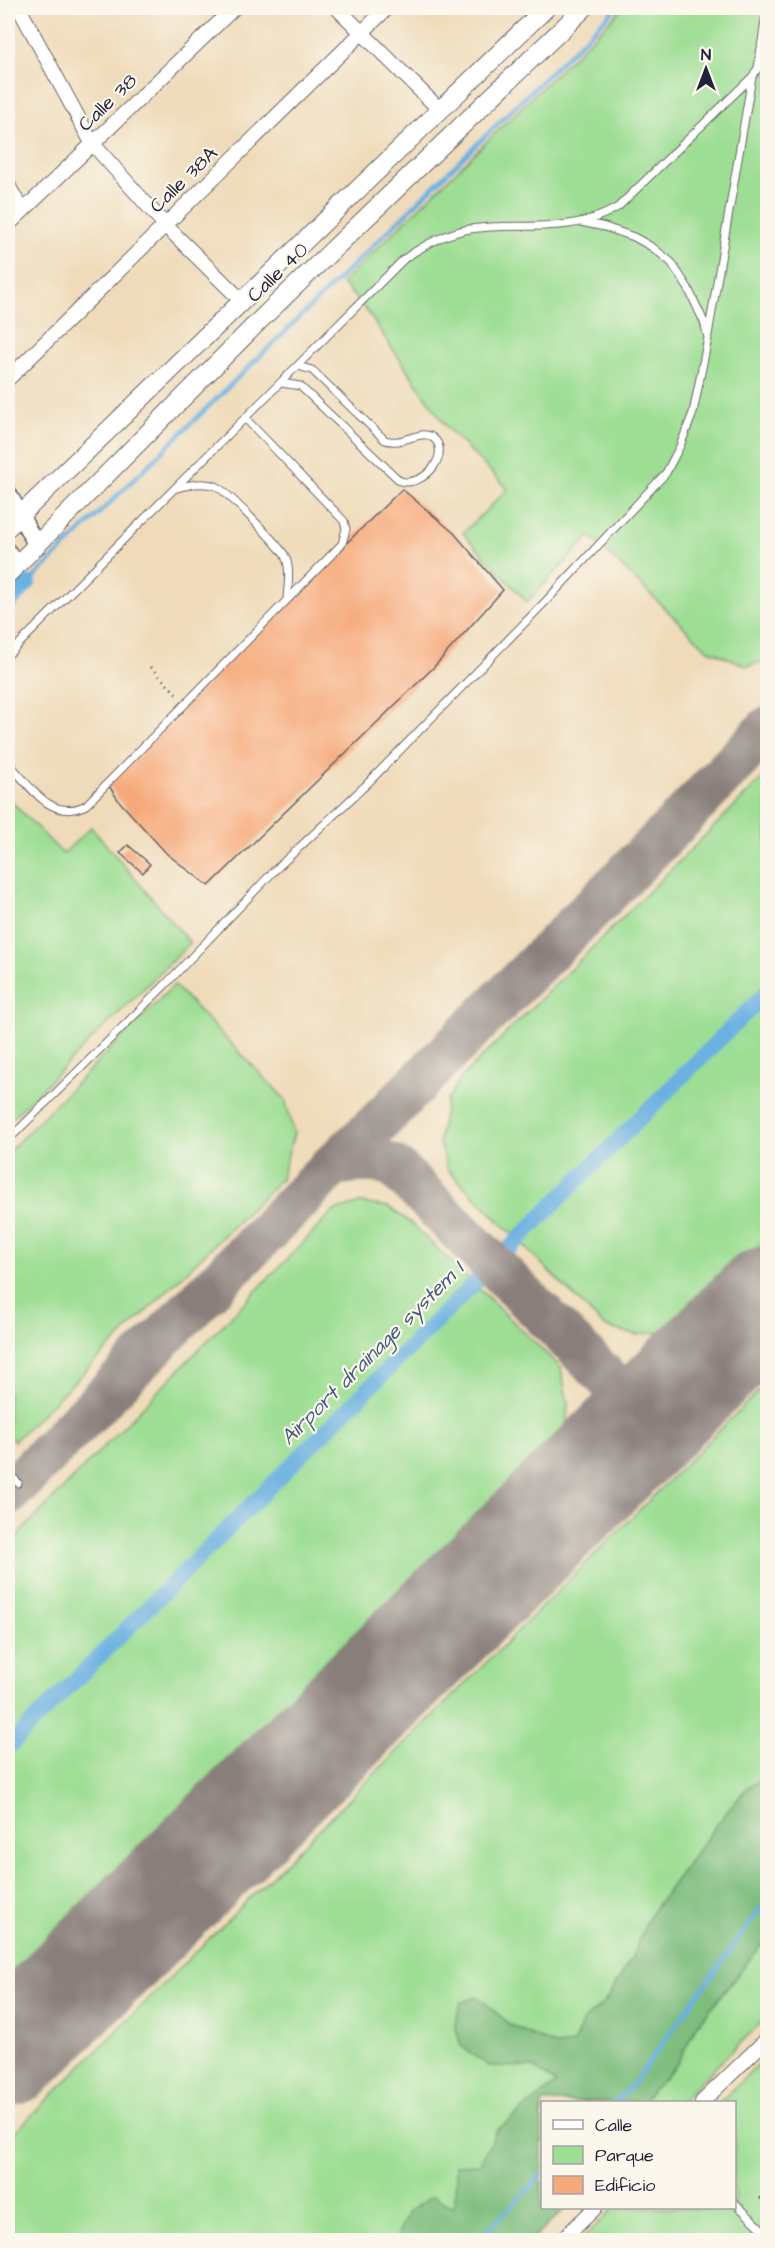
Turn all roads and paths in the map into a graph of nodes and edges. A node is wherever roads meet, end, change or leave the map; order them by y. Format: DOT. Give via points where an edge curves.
graph roads {
  1 [pos="19,8"];
  2 [pos="234,8"];
  3 [pos="337,8"];
  4 [pos="387,8"];
  5 [pos="546,8"];
  6 [pos="584,8"];
  7 [pos="767,8"];
  8 [pos="362,32"];
  9 [pos="753,78"];
  10 [pos="440,110"];
  11 [pos="92,144"];
  12 [pos="8,185"];
  13 [pos="22,211"];
  14 [pos="581,222"];
  15 [pos="8,225"];
  16 [pos="165,225"];
  17 [pos="243,302"];
  18 [pos="708,338"];
  19 [pos="298,366"];
  20 [pos="8,379"];
  21 [pos="281,383"];
  22 [pos="245,418"];
  23 [pos="171,490"];
  24 [pos="8,493"];
  25 [pos="14,521"];
  26 [pos="37,546"];
  27 [pos="10,564"];
  28 [pos="287,598"];
  29 [pos="8,655"];
  30 [pos="150,667"];
  31 [pos="186,702"];
  32 [pos="8,762"];
  33 [pos="8,1140"];
  34 [pos="8,1472"];
  35 [pos="18,1483"];
  36 [pos="768,2038"];
  37 [pos="704,2101"];
  38 [pos="736,2203"];
  39 [pos="594,2209"];
  40 [pos="768,2238"];
  41 [pos="562,2241"];
  1 -- 11 [label="street"];
  2 -- 11 [label="street, Calle 38"];
  3 -- 8 [label="street"];
  4 -- 8 [label="street, Calle 38A"];
  5 -- 10 [label="main road, Calle 40"];
  6 -- 26 [label="main road, Calle 40" via="262,318"];
  7 -- 9 [label="lane"];
  8 -- 10 [label="street"];
  8 -- 16 [label="street, Calle 38A"];
  9 -- 14 [label="lane" via="618,207"];
  9 -- 18 [label="lane"];
  10 -- 17 [label="main road, Calle 40"];
  11 -- 13 [label="street, Calle 38"];
  11 -- 16 [label="street"];
  12 -- 13 [label="street"];
  13 -- 15 [label="street, Calle 38"];
  14 -- 18 [label="lane" via="634,237 671,262 688,288"];
  14 -- 19 [label="lane" via="471,229 425,244 404,259"];
  16 -- 17 [label="street"];
  16 -- 20 [label="street, Calle 38A"];
  17 -- 25 [label="main road, Calle 40"];
  18 -- 33 [label="lane" via="693,413 666,473 650,492 367,784 273,872"];
  19 -- 21 [label="lane"];
  19 -- 21 [label="lane" via="312,370 385,440 398,442 423,435 432,438 439,453 435,465 420,480 400,481 300,386"];
  21 -- 22 [label="lane"];
  22 -- 23 [label="lane"];
  22 -- 28 [label="lane" via="339,515 346,529 342,544"];
  23 -- 28 [label="lane" via="191,484 209,485 227,494 280,549 288,565"];
  23 -- 29 [label="lane"];
  24 -- 25 [label="street"];
  25 -- 26 [label="street"];
  26 -- 27 [label="main road, Calle 40"];
  28 -- 31 [label="lane"];
  30 -- 31 [label="path"];
  31 -- 32 [label="lane" via="92,799 77,809 60,810 47,804"];
  34 -- 35 [label="lane"];
  36 -- 37 [label="street"];
  38 -- 40 [label="lane"];
  39 -- 41 [label="street"];
}
